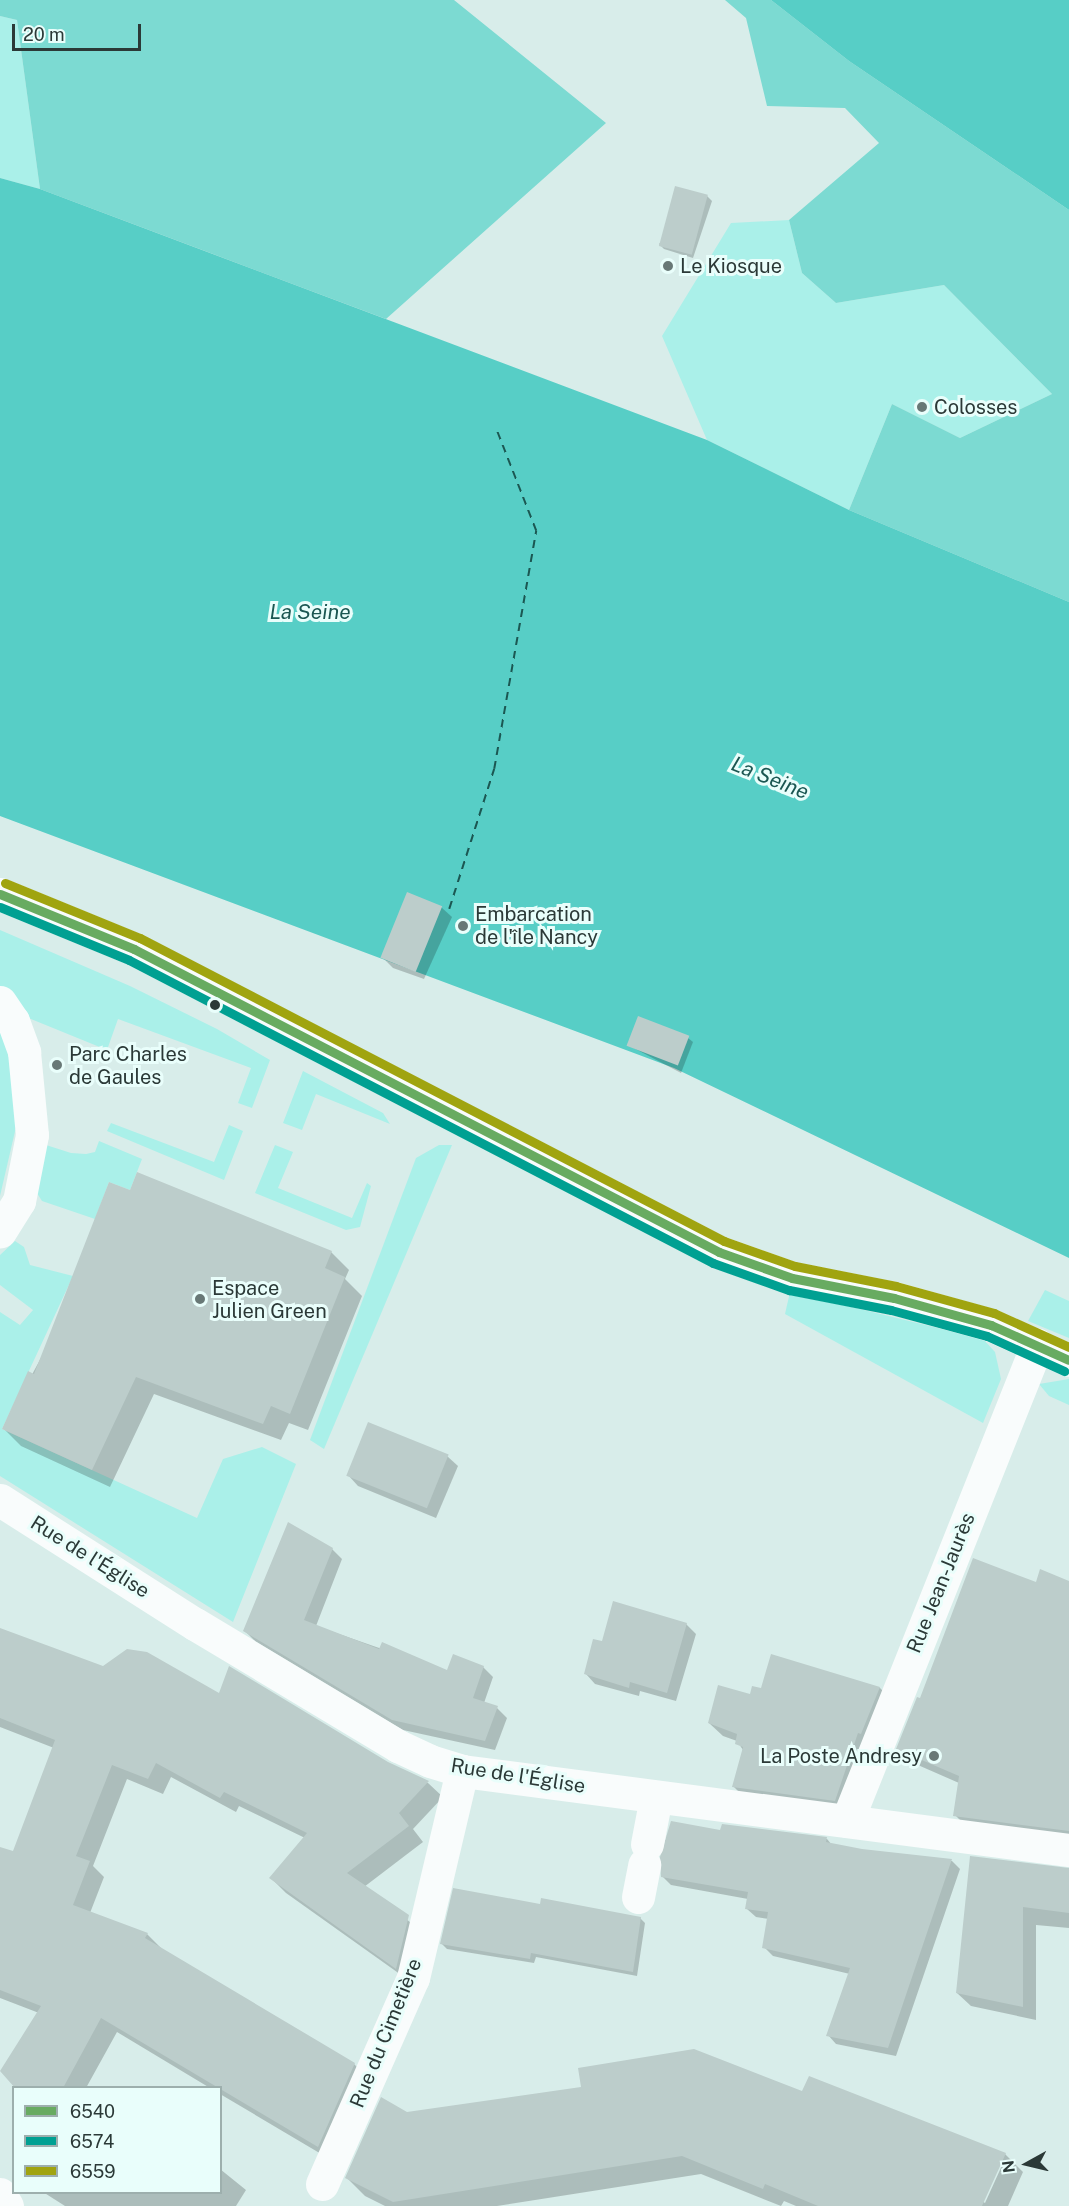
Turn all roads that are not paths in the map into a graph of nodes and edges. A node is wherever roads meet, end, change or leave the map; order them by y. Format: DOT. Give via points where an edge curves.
graph roads {
  1 [pos="0,894"];
  2 [pos="0,1002"];
  3 [pos="0,1232"];
  4 [pos="1037,1345"];
  5 [pos="1069,1360"];
  6 [pos="0,1500"];
  7 [pos="462,1771"];
  8 [pos="656,1797"];
  9 [pos="847,1821"];
  10 [pos="1069,1850"];
  11 [pos="638,1897"];
  12 [pos="322,2184"];
  13 [pos="0,2194"];
  14 [pos="7,2206"];
  1 -- 4 [label="street" via="134,949 719,1252 792,1278 894,1298 991,1325"];
  2 -- 3 [label="street" via="13,1021 24,1052 32,1135 19,1201"];
  4 -- 5 [label="street"];
  4 -- 9 [label="street, Rue Jean-Jaurès"];
  6 -- 7 [label="street, Rue de l'Église" via="398,1746"];
  7 -- 8 [label="street, Rue de l'Église"];
  7 -- 12 [label="street, Rue du Cimetière" via="413,1978"];
  8 -- 9 [label="street, Rue de l'Église"];
  8 -- 11 [label="street"];
  9 -- 10 [label="street, Rue de l'Église"];
  13 -- 14 [label="street"];
}
